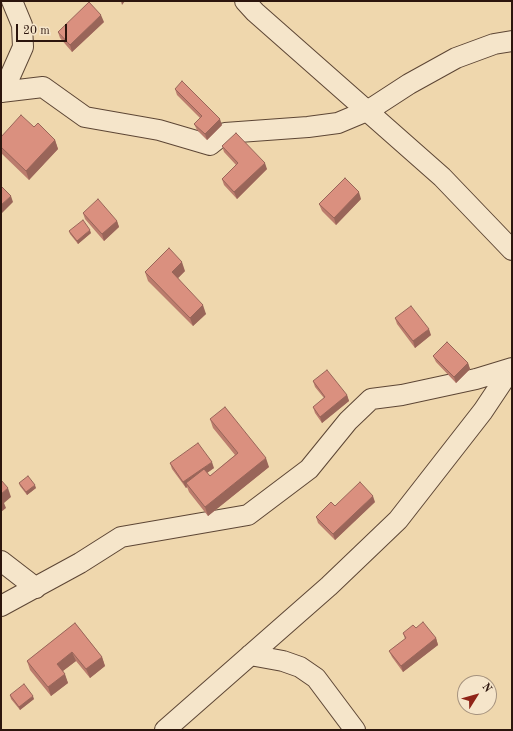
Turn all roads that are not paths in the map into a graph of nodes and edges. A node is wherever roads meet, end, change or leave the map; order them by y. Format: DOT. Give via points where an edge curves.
graph roads {
  1 [pos="6,1"];
  2 [pos="12,1"];
  3 [pos="245,1"];
  4 [pos="1,7"];
  5 [pos="512,41"];
  6 [pos="2,92"];
  7 [pos="369,110"];
  8 [pos="512,250"];
  9 [pos="512,368"];
  10 [pos="1,561"];
  11 [pos="36,588"];
  12 [pos="1,606"];
  13 [pos="250,655"];
  14 [pos="165,730"];
  15 [pos="355,730"];
  1 -- 4 [label="street"];
  2 -- 6 [label="street" via="22,25 23,47"];
  3 -- 7 [label="street"];
  5 -- 7 [label="street" via="494,44 456,58 408,84"];
  6 -- 7 [label="street" via="43,87 84,117 159,130 210,145 224,133 338,123"];
  7 -- 8 [label="street" via="442,177"];
  9 -- 11 [label="street" via="402,396 371,399 348,420 310,469 248,515 121,537"];
  9 -- 13 [label="street" via="483,411 398,520 329,586"];
  10 -- 11 [label="street"];
  11 -- 12 [label="street"];
  13 -- 14 [label="street"];
  13 -- 15 [label="street" via="283,661 300,667 316,678"];
}
